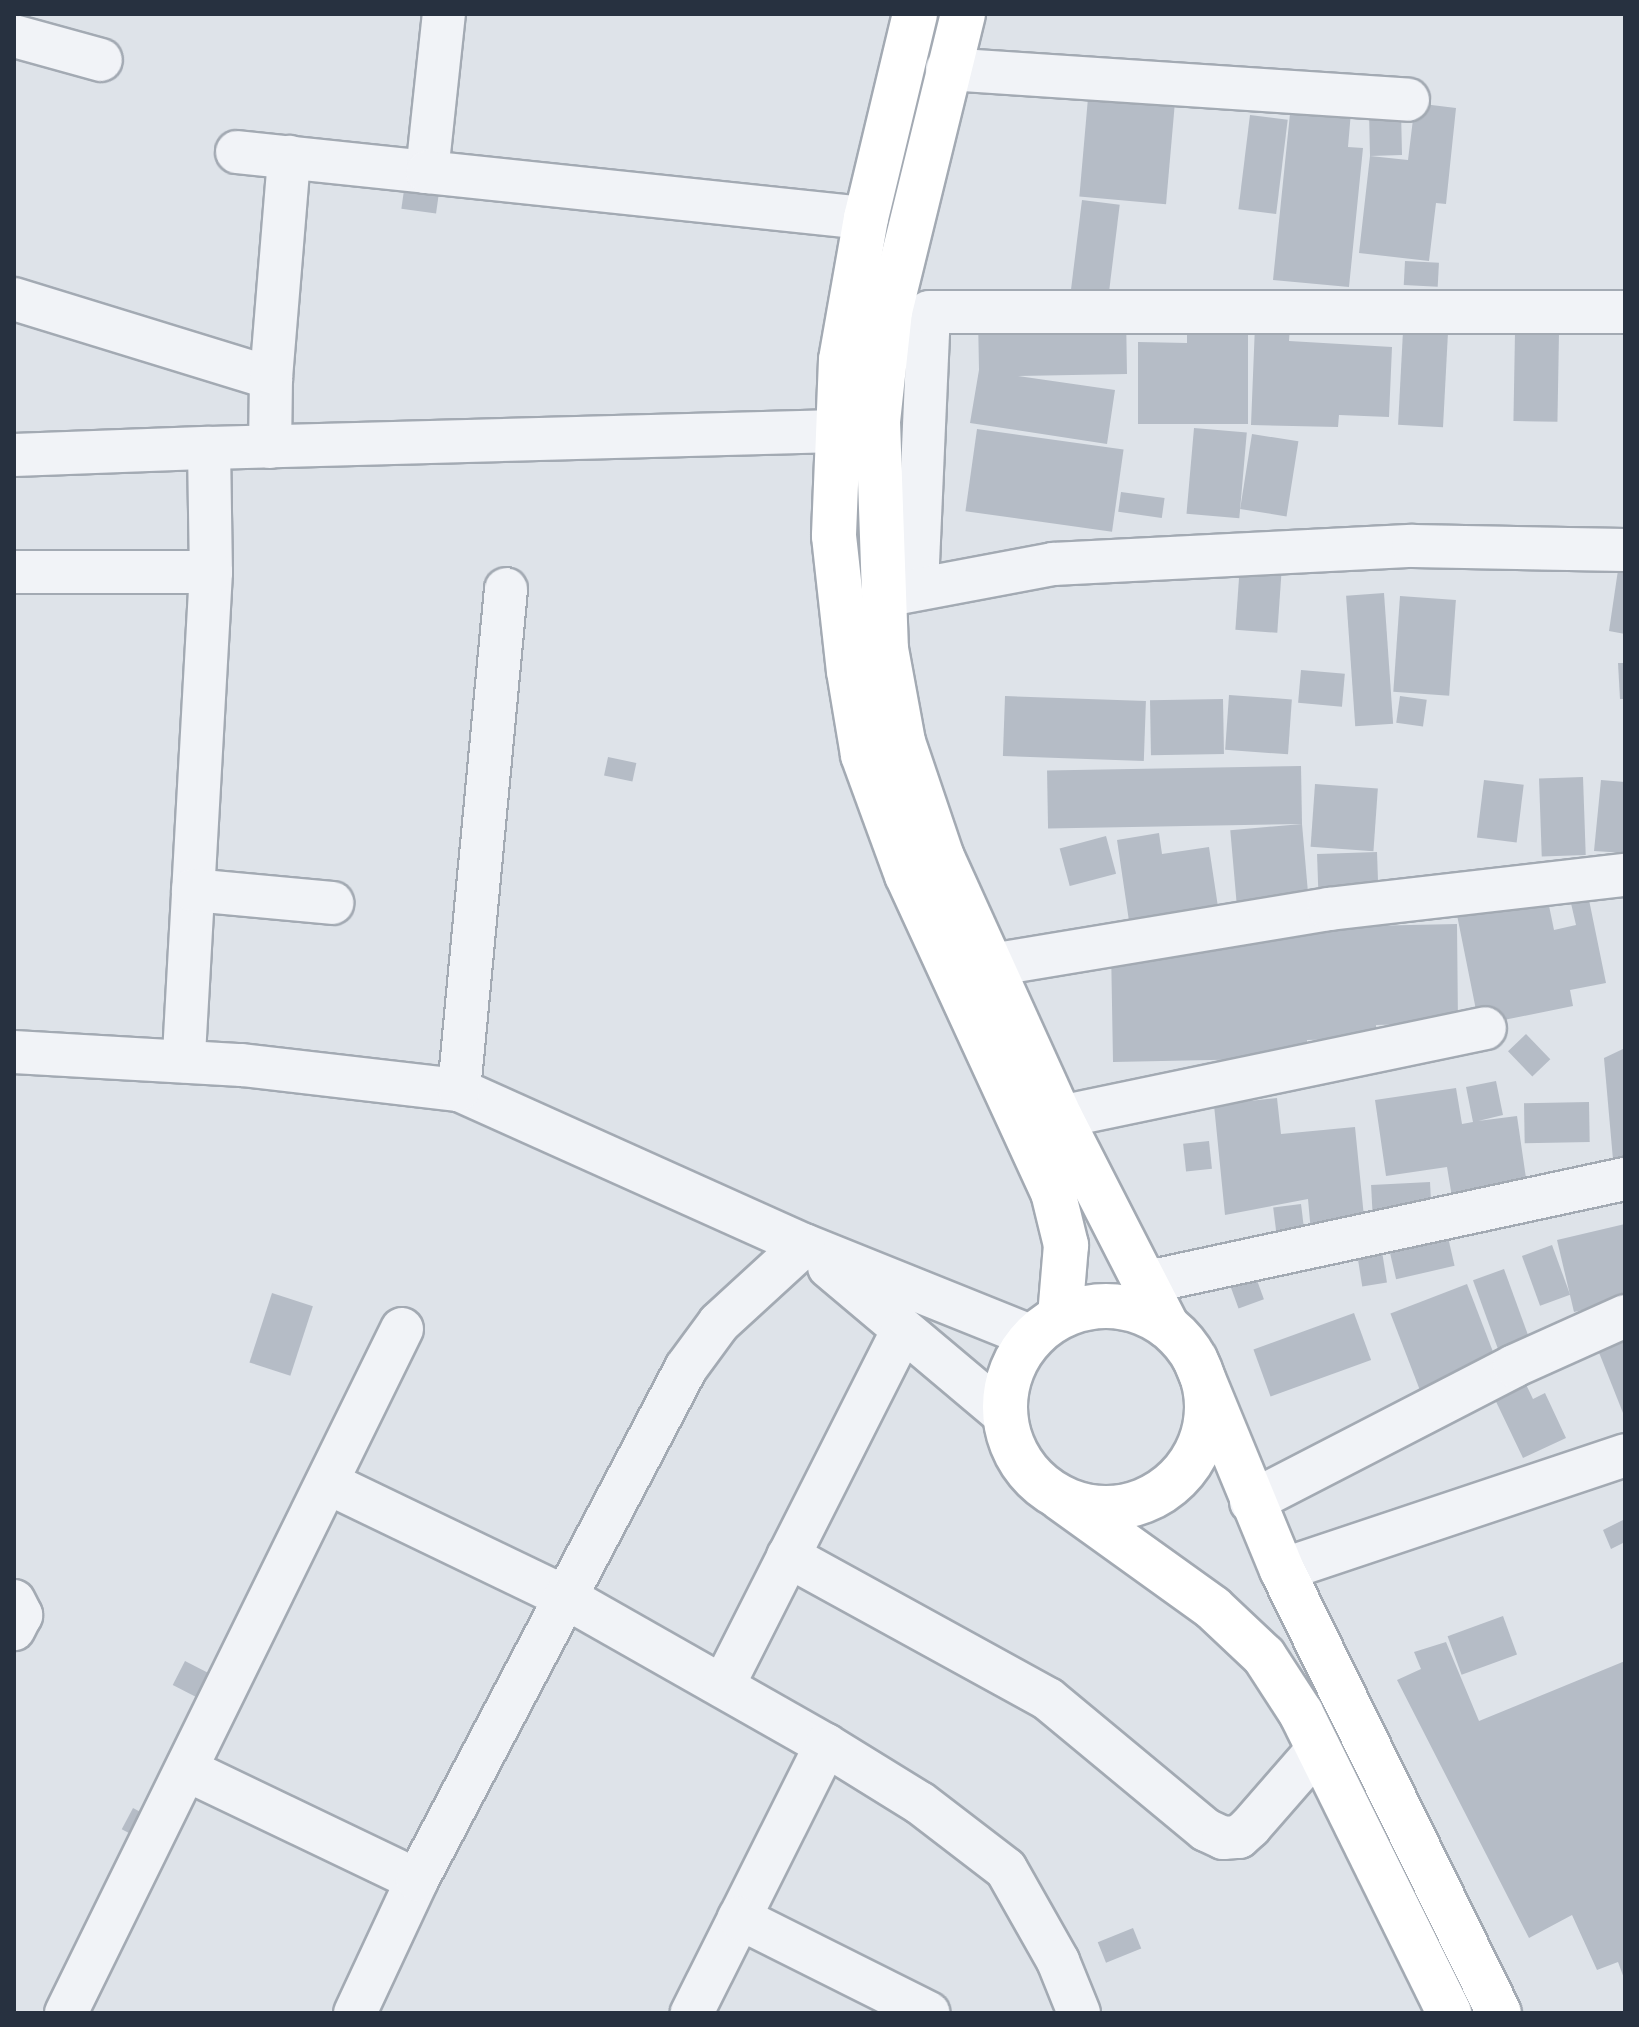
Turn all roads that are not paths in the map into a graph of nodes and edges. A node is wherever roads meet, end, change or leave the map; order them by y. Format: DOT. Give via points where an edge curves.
graph roads {
  1 [pos="444,14"];
  2 [pos="915,14"];
  3 [pos="963,14"];
  4 [pos="14,36"];
  5 [pos="101,60"];
  6 [pos="947,69"];
  7 [pos="1408,100"];
  8 [pos="237,152"];
  9 [pos="289,157"];
  10 [pos="427,172"];
  11 [pos="866,218"];
  12 [pos="14,299"];
  13 [pos="889,310"];
  14 [pos="1625,312"];
  15 [pos="271,378"];
  16 [pos="838,431"];
  17 [pos="270,447"];
  18 [pos="209,448"];
  19 [pos="14,455"];
  20 [pos="1625,550"];
  21 [pos="14,572"];
  22 [pos="211,572"];
  23 [pos="506,589"];
  24 [pos="901,592"];
  25 [pos="843,616"];
  26 [pos="1625,875"];
  27 [pos="193,890"];
  28 [pos="332,903"];
  29 [pos="991,965"];
  30 [pos="1485,1028"];
  31 [pos="14,1052"];
  32 [pos="184,1061"];
  33 [pos="459,1090"];
  34 [pos="1060,1117"];
  35 [pos="1625,1179"];
  36 [pos="804,1245"];
  37 [pos="1148,1282"];
  38 [pos="1625,1316"];
  39 [pos="1167,1326"];
  40 [pos="1047,1327"];
  41 [pos="402,1329"];
  42 [pos="902,1331"];
  43 [pos="1195,1359"];
  44 [pos="1005,1415"];
  45 [pos="1625,1455"];
  46 [pos="330,1484"];
  47 [pos="1060,1498"];
  48 [pos="1251,1502"];
  49 [pos="788,1556"];
  50 [pos="1282,1570"];
  51 [pos="565,1597"];
  52 [pos="14,1601"];
  53 [pos="14,1629"];
  54 [pos="723,1686"];
  55 [pos="826,1745"];
  56 [pos="1319,1748"];
  57 [pos="187,1770"];
  58 [pos="417,1880"];
  59 [pos="739,1918"];
  60 [pos="66,2013"];
  61 [pos="355,2013"];
  62 [pos="692,2013"];
  63 [pos="929,2013"];
  64 [pos="1079,2013"];
  65 [pos="1449,2013"];
  66 [pos="1499,2013"];
  1 -- 10 [label="street"];
  2 -- 11 [label="main road"];
  3 -- 6 [label="main road"];
  4 -- 5 [label="street"];
  6 -- 7 [label="street"];
  6 -- 13 [label="main road"];
  8 -- 9 [label="street"];
  9 -- 10 [label="street"];
  9 -- 15 [label="street"];
  10 -- 11 [label="street"];
  11 -- 13 [label="main road"];
  12 -- 15 [label="street"];
  13 -- 14 [label="street"];
  13 -- 16 [label="main road"];
  13 -- 24 [label="main road" via="878,422"];
  15 -- 17 [label="street"];
  16 -- 17 [label="street"];
  16 -- 25 [label="main road" via="834,536"];
  17 -- 18 [label="street"];
  18 -- 19 [label="street"];
  18 -- 22 [label="street"];
  20 -- 24 [label="street" via="1413,546 1053,564"];
  21 -- 22 [label="street"];
  22 -- 27 [label="street"];
  23 -- 33 [label="street"];
  24 -- 25 [label="street"];
  24 -- 29 [label="main road" via="886,649 903,742 942,857"];
  25 -- 40 [label="main road" via="863,755 902,860 1053,1192 1066,1245"];
  26 -- 29 [label="street" via="1329,909"];
  27 -- 28 [label="street"];
  27 -- 32 [label="street"];
  29 -- 34 [label="main road"];
  30 -- 34 [label="street"];
  31 -- 32 [label="street"];
  32 -- 33 [label="street"];
  33 -- 36 [label="street"];
  34 -- 37 [label="main road"];
  35 -- 37 [label="street"];
  36 -- 40 [label="street"];
  36 -- 42 [label="street"];
  36 -- 51 [label="street" via="719,1323 686,1368"];
  37 -- 39 [label="main road"];
  38 -- 48 [label="street" via="1514,1366"];
  39 -- 40 [label="main road" via="1142,1312 1115,1306"];
  39 -- 43 [label="main road"];
  40 -- 44 [label="main road" via="1007,1387"];
  41 -- 46 [label="street"];
  42 -- 44 [label="street"];
  42 -- 49 [label="street"];
  43 -- 47 [label="main road" via="1206,1389 1206,1421 1197,1451 1179,1478 1153,1497 1122,1507 1091,1508"];
  43 -- 48 [label="main road"];
  44 -- 47 [label="main road" via="1014,1448 1033,1477"];
  45 -- 50 [label="street"];
  46 -- 51 [label="street"];
  46 -- 57 [label="street"];
  47 -- 56 [label="main road" via="1213,1608 1264,1656"];
  48 -- 50 [label="main road"];
  49 -- 54 [label="street"];
  49 -- 56 [label="street" via="1048,1699 1206,1830 1223,1838 1239,1837 1250,1827"];
  50 -- 66 [label="main road"];
  51 -- 54 [label="street"];
  51 -- 58 [label="street"];
  52 -- 53 [label="street" via="21,1615"];
  54 -- 55 [label="street"];
  55 -- 59 [label="street"];
  55 -- 64 [label="street" via="920,1803 1006,1869 1058,1961"];
  56 -- 65 [label="main road"];
  57 -- 58 [label="street"];
  57 -- 60 [label="street"];
  58 -- 61 [label="street"];
  59 -- 62 [label="street"];
  59 -- 63 [label="street"];
}
